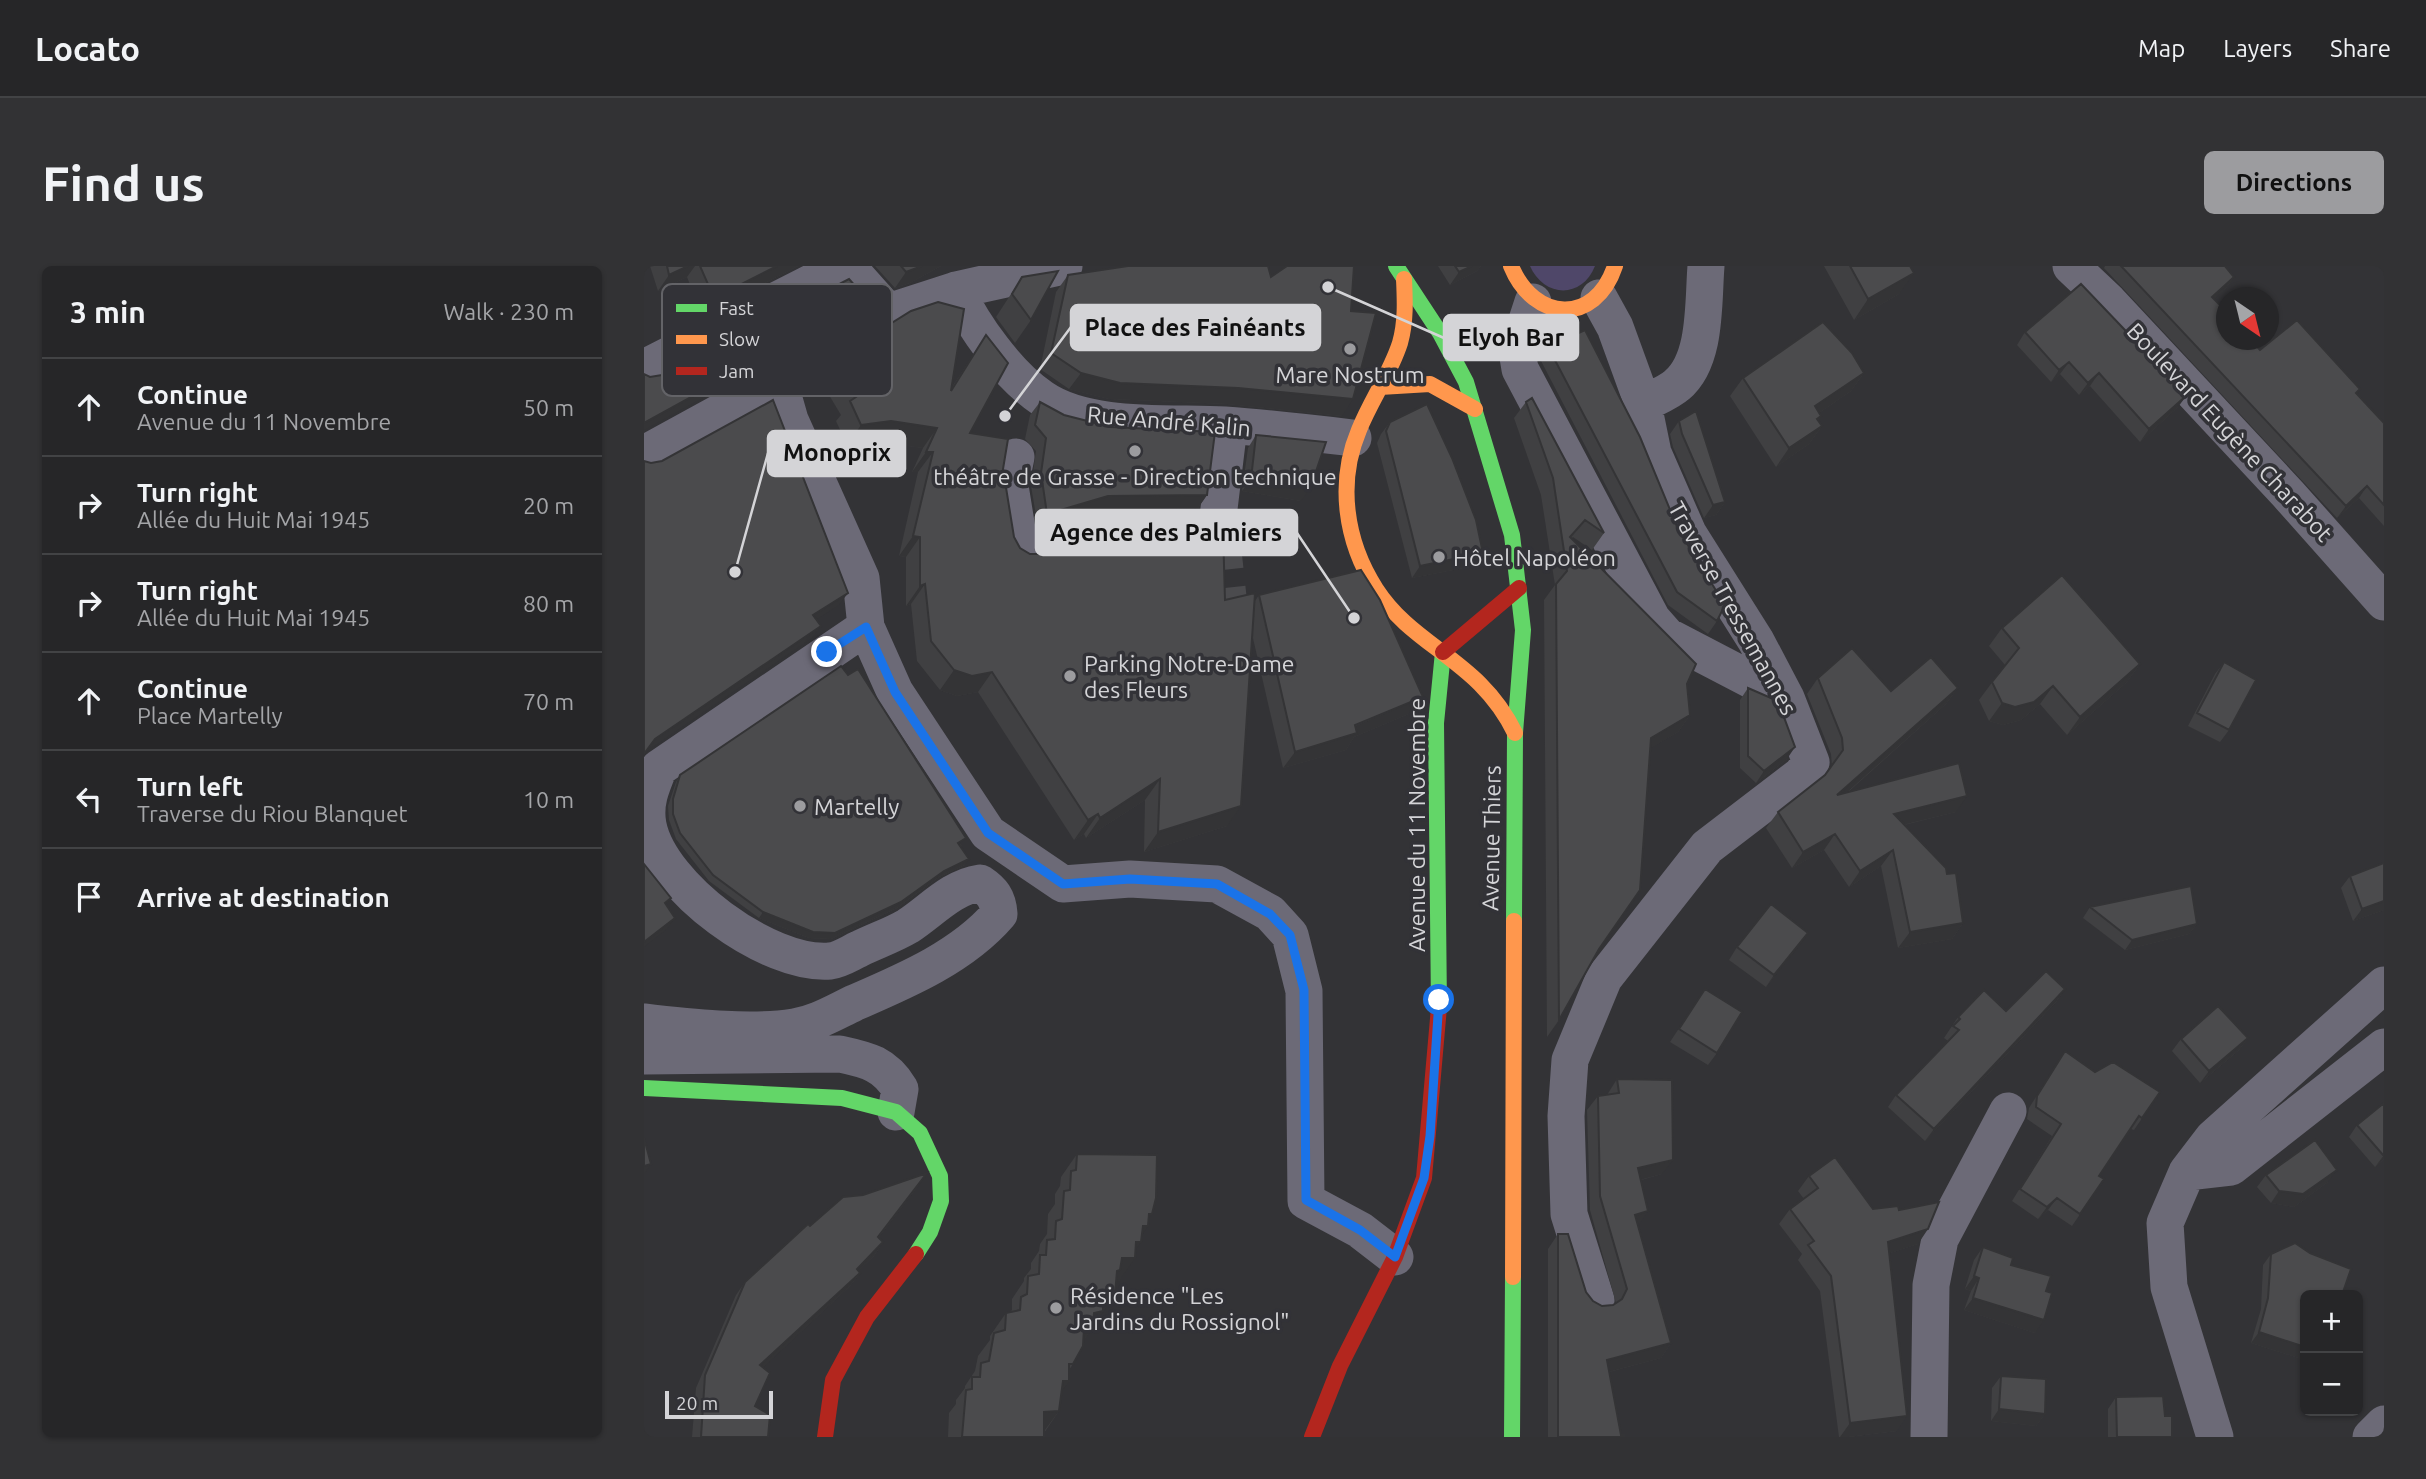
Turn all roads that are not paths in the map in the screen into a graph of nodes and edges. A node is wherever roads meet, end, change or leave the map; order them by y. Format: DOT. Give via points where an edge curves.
graph roads {
  1 [pos="846,266"];
  2 [pos="1064,266"];
  3 [pos="1511,266"];
  4 [pos="1706,266"];
  5 [pos="2071,266"];
  6 [pos="1400,272"];
  7 [pos="1607,282"];
  8 [pos="810,284"];
  9 [pos="862,284"];
  10 [pos="956,290"];
  11 [pos="1533,302"];
  12 [pos="892,311"];
  13 [pos="662,358"];
  14 [pos="644,368"];
  15 [pos="1380,387"];
  16 [pos="750,396"];
  17 [pos="784,396"];
  18 [pos="1643,404"];
  19 [pos="1475,409"];
  20 [pos="1229,426"];
  21 [pos="1353,438"];
  22 [pos="644,454"];
  23 [pos="1016,457"];
  24 [pos="1519,587"];
  25 [pos="2384,602"];
  26 [pos="866,627"];
  27 [pos="1443,652"];
  28 [pos="1786,698"];
  29 [pos="1516,733"];
  30 [pos="2384,985"];
  31 [pos="644,1022"];
  32 [pos="2384,1047"];
  33 [pos="644,1056"];
  34 [pos="644,1088"];
  35 [pos="2008,1111"];
  36 [pos="896,1112"];
  37 [pos="2188,1172"];
  38 [pos="1395,1257"];
  39 [pos="1596,1300"];
  40 [pos="2384,1424"];
  41 [pos="825,1437"];
  42 [pos="1312,1437"];
  43 [pos="1512,1437"];
  44 [pos="1929,1437"];
  45 [pos="2215,1437"];
  46 [pos="2371,1437"];
  1 -- 8 [label="street"];
  1 -- 9 [label="street"];
  2 -- 10 [label="street"];
  3 -- 11 [label="main road" via="1518,286"];
  4 -- 18 [label="street" via="1692,367 1677,386"];
  5 -- 25 [label="street, Boulevard Eugène Charabot"];
  6 -- 15 [label="main road" via="1405,314 1400,342"];
  6 -- 19 [label="main road, Avenue Thiers" via="1440,333"];
  7 -- 11 [label="main road" via="1583,308 1549,310"];
  7 -- 18 [label="street, Traverse Tressemannes" via="1615,327"];
  10 -- 12 [label="street"];
  10 -- 20 [label="street, Rue André Kalin" via="971,321 1042,398 1089,418"];
  11 -- 28 [label="street" via="1517,351 1520,369 1652,619 1667,636"];
  13 -- 14 [label="street"];
  15 -- 19 [label="main road" via="1441,385"];
  15 -- 21 [label="main road"];
  16 -- 22 [label="street"];
  17 -- 26 [label="street" via="790,420 861,578"];
  18 -- 28 [label="street, Traverse Tressemannes" via="1653,453 1688,533"];
  19 -- 24 [label="main road, Avenue Thiers" via="1512,535"];
  20 -- 21 [label="street, Rue André Kalin"];
  20 -- 23 [label="street" via="1220,531 1099,531 1021,554 1010,486"];
  21 -- 27 [label="main road" via="1346,494 1365,568 1394,613"];
  24 -- 27 [label="main road"];
  24 -- 29 [label="main road, Avenue Thiers" via="1523,630"];
  26 -- 31 [label="street" via="659,768 648,793 653,840 678,882 720,920 806,961 833,961 906,927 967,885 980,883 992,891 999,914 982,933 912,978 821,1021 792,1027 719,1028"];
  26 -- 38 [label="street" via="895,692 988,833 1063,884 1130,879 1217,884 1270,914 1290,935 1304,990 1306,1200 1360,1230"];
  27 -- 29 [label="main road" via="1498,697"];
  27 -- 38 [label="main road, Avenue du 11 Novembre" via="1436,723 1439,1000 1430,1136 1424,1178"];
  28 -- 39 [label="street, Traverse Tressemannes" via="1811,762 1801,775 1707,847 1604,978 1570,1060 1566,1116 1569,1214"];
  29 -- 43 [label="main road, Avenue Thiers"];
  30 -- 37 [label="street" via="2213,1138"];
  32 -- 37 [label="street" via="2231,1167"];
  33 -- 36 [label="street" via="840,1054 871,1060 890,1071 900,1089"];
  34 -- 36 [label="main road" via="842,1098"];
  35 -- 44 [label="street" via="1941,1238 1931,1285"];
  36 -- 41 [label="main road" via="920,1133 934,1159 941,1201 930,1232 867,1317 833,1380"];
  37 -- 45 [label="street" via="2165,1223 2169,1287"];
  38 -- 42 [label="main road, Avenue du 11 Novembre" via="1340,1366"];
  40 -- 46 [label="street"];
}
